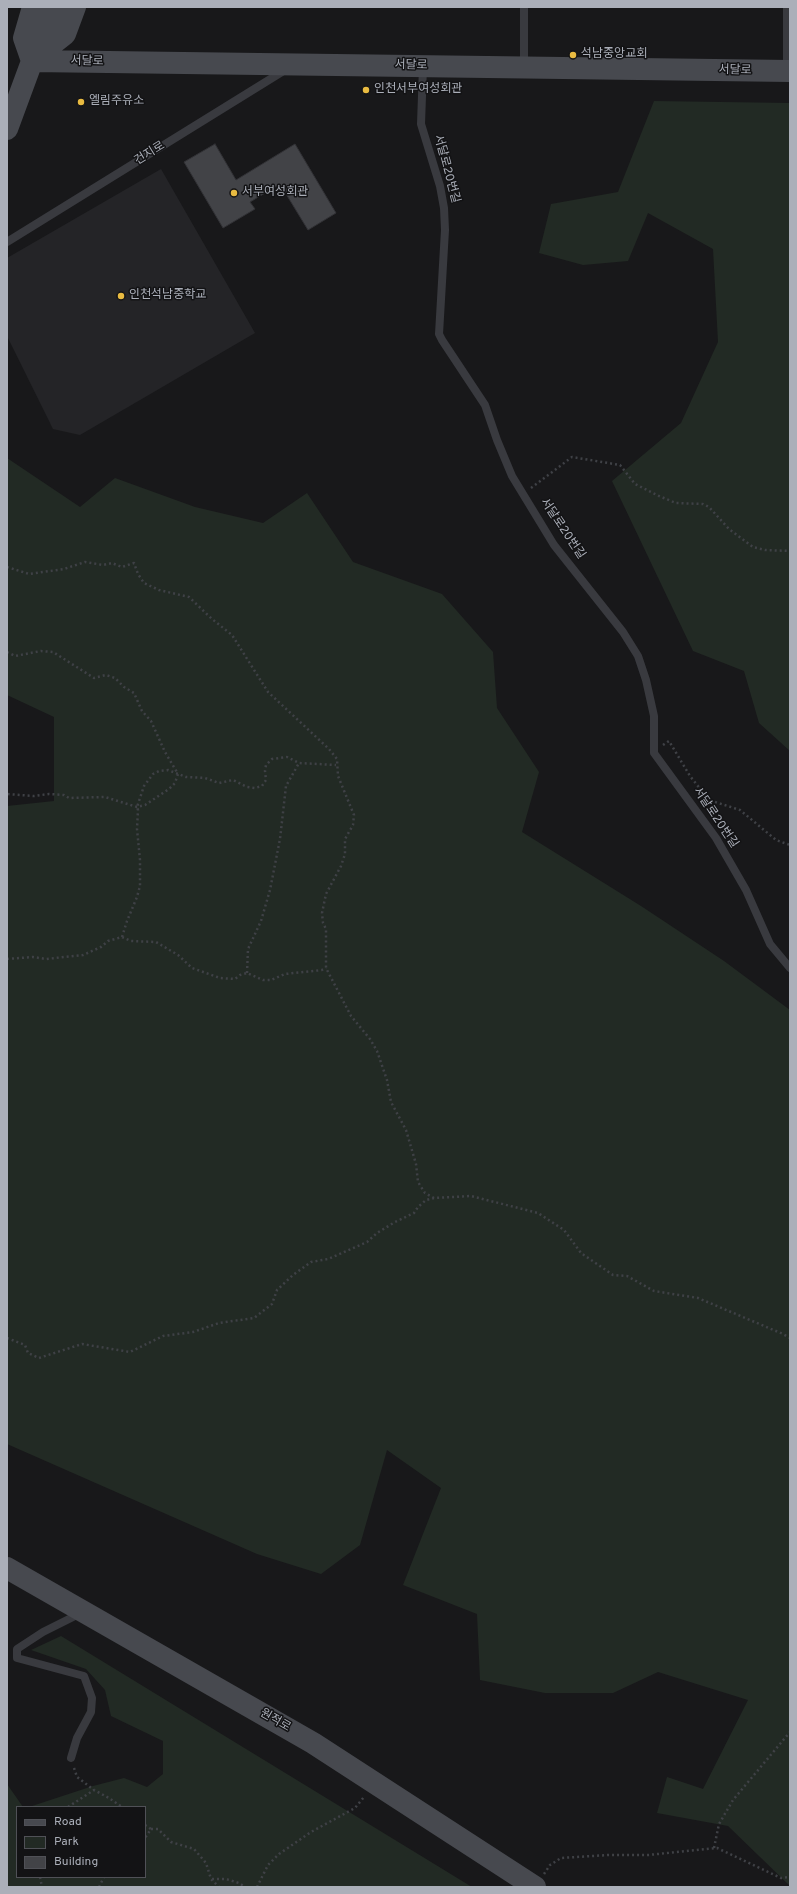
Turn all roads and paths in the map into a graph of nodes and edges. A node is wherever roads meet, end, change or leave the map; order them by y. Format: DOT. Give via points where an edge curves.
graph roads {
  1 [pos="33,7"];
  2 [pos="52,7"];
  3 [pos="75,7"];
  4 [pos="524,7"];
  5 [pos="787,7"];
  6 [pos="32,61"];
  7 [pos="292,65"];
  8 [pos="423,66"];
  9 [pos="524,68"];
  10 [pos="788,71"];
  11 [pos="7,129"];
  12 [pos="7,242"];
  13 [pos="524,493"];
  14 [pos="790,551"];
  15 [pos="7,567"];
  16 [pos="7,652"];
  17 [pos="654,752"];
  18 [pos="299,763"];
  19 [pos="336,765"];
  20 [pos="178,774"];
  21 [pos="7,794"];
  22 [pos="137,807"];
  23 [pos="790,845"];
  24 [pos="122,937"];
  25 [pos="7,959"];
  26 [pos="326,968"];
  27 [pos="790,968"];
  28 [pos="247,973"];
  29 [pos="434,1198"];
  30 [pos="7,1338"];
  31 [pos="790,1338"];
  32 [pos="7,1568"];
  33 [pos="84,1612"];
  34 [pos="790,1732"];
  35 [pos="71,1758"];
  36 [pos="374,1783"];
  37 [pos="94,1790"];
  38 [pos="70,1806"];
  39 [pos="121,1806"];
  40 [pos="146,1826"];
  41 [pos="151,1829"];
  42 [pos="146,1836"];
  43 [pos="714,1848"];
  44 [pos="790,1877"];
  45 [pos="104,1878"];
  46 [pos="211,1879"];
  47 [pos="99,1887"];
  48 [pos="219,1887"];
  49 [pos="245,1887"];
  50 [pos="257,1887"];
  51 [pos="535,1887"];
  1 -- 6 [label="street" via="24,38"];
  2 -- 6 [label="street"];
  3 -- 6 [label="street" via="65,34"];
  4 -- 9 [label="lane"];
  5 -- 10 [label="lane"];
  6 -- 7 [label="street, 서달로"];
  6 -- 11 [label="street"];
  7 -- 8 [label="street, 서달로"];
  7 -- 12 [label="lane, 건지로"];
  8 -- 9 [label="street, 서달로"];
  8 -- 13 [label="lane, 서달로20번길" via="421,124 444,208 440,334 485,405 512,476"];
  9 -- 10 [label="street, 서달로"];
  13 -- 14 [label="path" via="572,457 620,465 635,484 659,496 676,503 703,504 709,507 729,529 753,546 765,550"];
  13 -- 17 [label="lane, 서달로20번길" via="554,544 623,632 638,656 654,716"];
  15 -- 19 [label="path" via="29,574 64,569 85,562 103,565 112,563 122,567 134,563 144,583 159,590 189,597 232,635 268,692 329,749 337,759"];
  16 -- 20 [label="path" via="15,656 41,651 53,652 94,678 106,675 115,678 134,693"];
  17 -- 23 [label="path" via="669,741 690,776 709,800 740,810 776,840"];
  17 -- 27 [label="lane, 서달로20번길" via="716,838 746,890 770,944"];
  18 -- 19 [label="path"];
  18 -- 20 [label="path" via="287,757 272,759 266,765 266,780 262,786 255,788 233,780 219,783"];
  18 -- 28 [label="path" via="286,786 270,890 261,921 248,949"];
  19 -- 26 [label="path" via="354,815 353,825 345,839 345,854 326,894 322,913 326,929"];
  20 -- 22 [label="path" via="175,783 169,789 145,805"];
  20 -- 22 [label="path" via="168,770 153,774 144,786"];
  21 -- 22 [label="path" via="64,795 69,798 105,797"];
  22 -- 24 [label="path" via="140,886"];
  24 -- 25 [label="path" via="82,954 46,959"];
  24 -- 28 [label="path" via="131,941 156,942 178,955 192,968 220,978 235,979"];
  26 -- 28 [label="path" via="285,974 271,980 263,980"];
  26 -- 29 [label="path" via="351,1016 370,1039 376,1051 387,1080 391,1102 406,1130 416,1164 418,1182 425,1193"];
  29 -- 30 [label="path" via="426,1200 414,1213 377,1233 367,1242 328,1259 312,1262 277,1290 272,1304 254,1318 163,1336 130,1352 82,1344 39,1358 28,1353 25,1345"];
  29 -- 31 [label="path" via="471,1196 538,1213 564,1230 581,1253 613,1275 627,1276 654,1291 698,1298"];
  32 -- 33 [label="street, 원적로"];
  33 -- 35 [label="lane" via="43,1632 17,1649 18,1658 84,1676 92,1698 91,1712 77,1738"];
  33 -- 36 [label="street, 원적로" via="313,1743"];
  34 -- 43 [label="path" via="733,1800 719,1824"];
  35 -- 37 [label="path" via="77,1777"];
  36 -- 50 [label="path" via="355,1808 311,1832 279,1854 268,1865"];
  36 -- 51 [label="street, 원적로"];
  37 -- 38 [label="path"];
  37 -- 39 [label="path"];
  40 -- 41 [label="path"];
  41 -- 42 [label="path"];
  41 -- 46 [label="path" via="158,1829 171,1842 194,1849 206,1863"];
  43 -- 44 [label="path" via="780,1878"];
  43 -- 51 [label="path" via="648,1855 561,1858 550,1865"];
  45 -- 47 [label="path"];
  46 -- 48 [label="path"];
  46 -- 49 [label="path" via="226,1879"];
}
